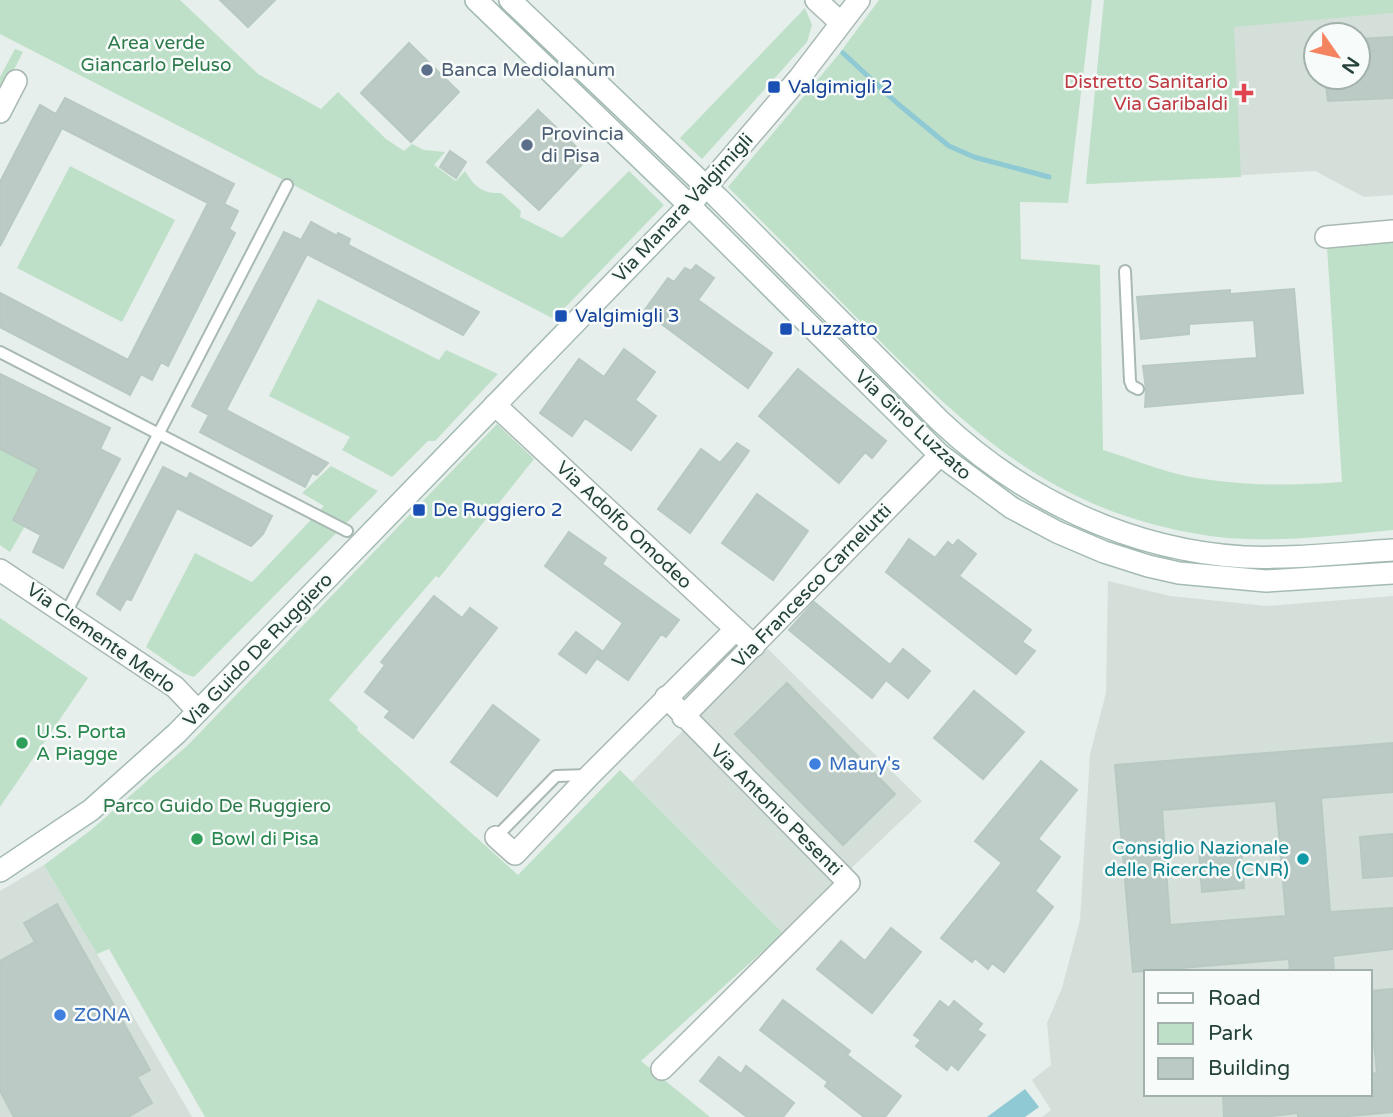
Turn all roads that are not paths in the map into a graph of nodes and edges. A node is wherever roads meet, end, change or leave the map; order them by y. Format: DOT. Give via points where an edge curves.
graph roads {
  1 [pos="476,0"];
  2 [pos="510,0"];
  3 [pos="816,0"];
  4 [pos="859,0"];
  5 [pos="841,23"];
  6 [pos="16,82"];
  7 [pos="0,112"];
  8 [pos="287,185"];
  9 [pos="706,187"];
  10 [pos="689,205"];
  11 [pos="1393,231"];
  12 [pos="1325,237"];
  13 [pos="1125,271"];
  14 [pos="0,352"];
  15 [pos="1138,389"];
  16 [pos="495,405"];
  17 [pos="160,434"];
  18 [pos="940,455"];
  19 [pos="347,531"];
  20 [pos="1393,550"];
  21 [pos="0,570"];
  22 [pos="1393,573"];
  23 [pos="66,613"];
  24 [pos="736,629"];
  25 [pos="754,646"];
  26 [pos="666,697"];
  27 [pos="198,711"];
  28 [pos="684,717"];
  29 [pos="496,837"];
  30 [pos="0,871"];
  31 [pos="662,1069"];
  1 -- 10 [label="street, Via Gino Luzzato"];
  2 -- 9 [label="street, Via Gino Luzzato"];
  3 -- 5 [label="street"];
  4 -- 5 [label="street, Via Manara Valgimigli"];
  5 -- 9 [label="street, Via Manara Valgimigli"];
  6 -- 7 [label="street"];
  8 -- 17 [label="lane"];
  9 -- 10 [label="street, Via Manara Valgimigli"];
  9 -- 20 [label="street, Via Gino Luzzato" via="952,433 1005,475 1054,504 1134,536 1208,553 1278,557"];
  10 -- 16 [label="street, Via Manara Valgimigli"];
  10 -- 18 [label="street, Via Gino Luzzato"];
  11 -- 12 [label="street"];
  13 -- 15 [label="lane" via="1130,381"];
  14 -- 17 [label="lane"];
  16 -- 24 [label="street, Via Adolfo Omodeo"];
  16 -- 27 [label="street, Via Guido De Ruggiero"];
  17 -- 19 [label="lane"];
  17 -- 23 [label="lane"];
  18 -- 22 [label="street, Via Gino Luzzato" via="996,498 1048,528 1148,566 1206,577 1266,581"];
  18 -- 25 [label="street, Via Francesco Carnelutti"];
  21 -- 23 [label="street, Via Clemente Merlo"];
  23 -- 27 [label="street, Via Clemente Merlo" via="175,687"];
  24 -- 25 [label="street, Via Adolfo Omodeo"];
  24 -- 26 [label="street, Via Francesco Carnelutti"];
  25 -- 28 [label="street, Via Francesco Carnelutti"];
  26 -- 28 [label="street, Via Antonio Pesenti"];
  26 -- 29 [label="street, Via Francesco Carnelutti" via="515,854"];
  27 -- 30 [label="street, Via Guido De Ruggiero" via="91,810"];
  28 -- 31 [label="street, Via Antonio Pesenti" via="849,883"];
}
